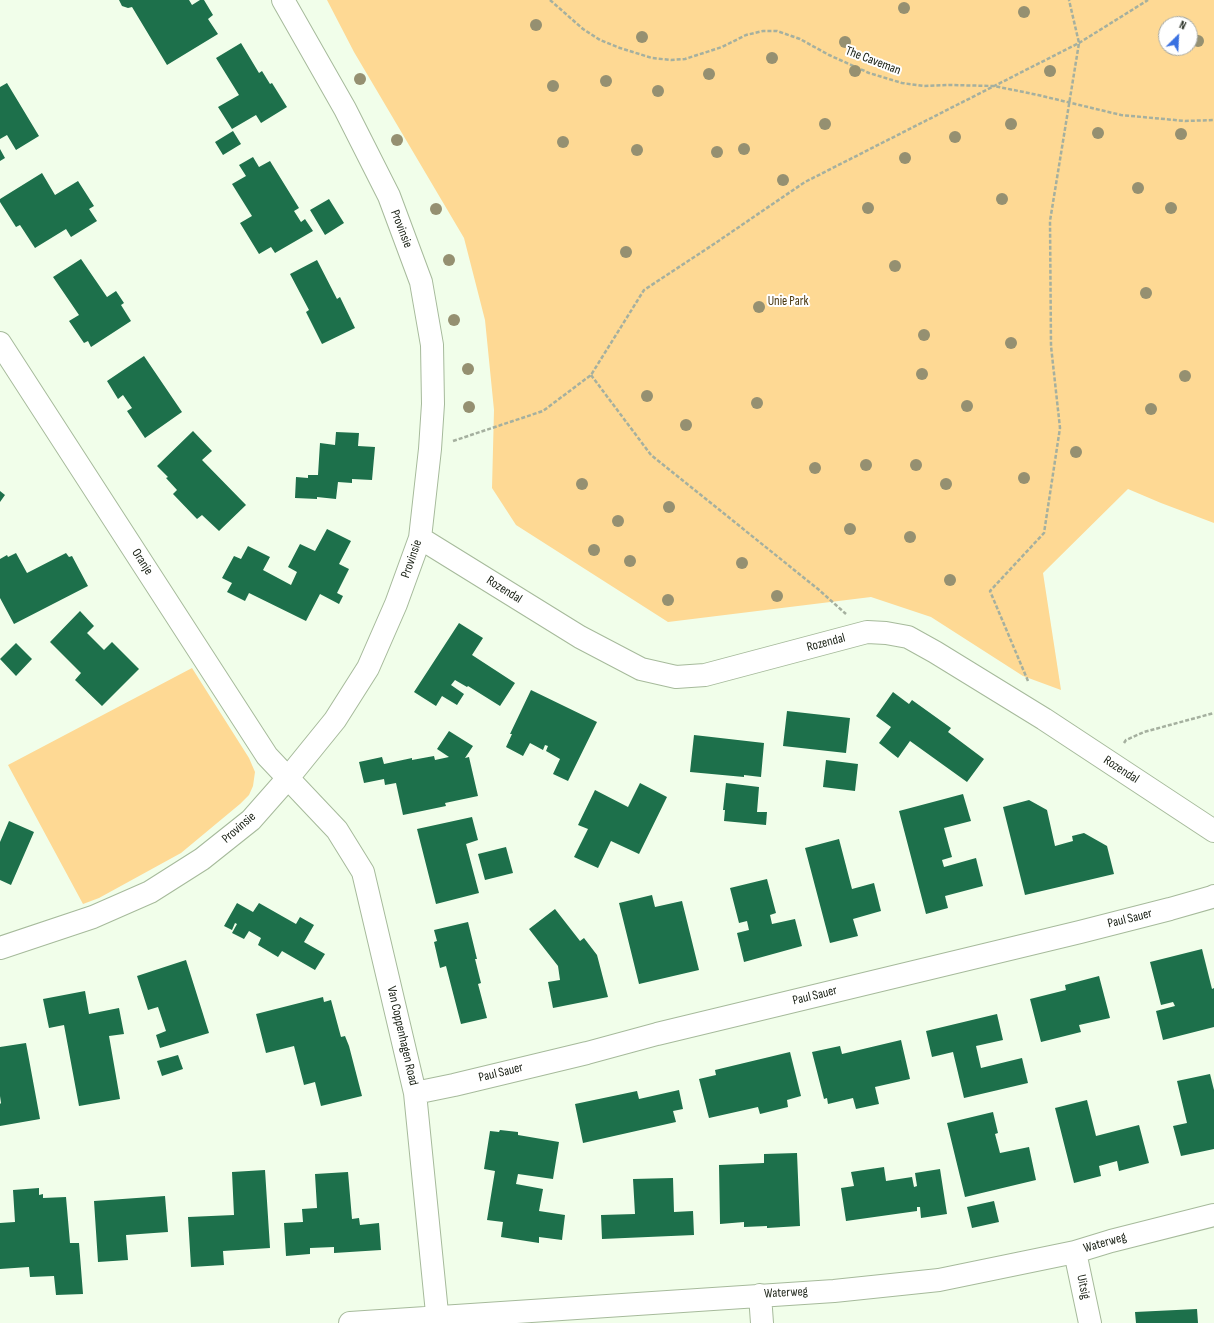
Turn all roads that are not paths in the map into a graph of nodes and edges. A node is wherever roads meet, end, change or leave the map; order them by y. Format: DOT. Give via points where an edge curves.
graph roads {
  1 [pos="283,0"];
  2 [pos="0,343"];
  3 [pos="420,538"];
  4 [pos="288,778"];
  5 [pos="1214,831"];
  6 [pos="1214,896"];
  7 [pos="0,948"];
  8 [pos="415,1093"];
  9 [pos="1214,1215"];
  10 [pos="1075,1252"];
  11 [pos="760,1295"];
  12 [pos="438,1320"];
  13 [pos="350,1323"];
  14 [pos="762,1323"];
  15 [pos="1090,1323"];
  1 -- 3 [label="street, Provinsie" via="345,108 389,196 421,282 432,344 433,404"];
  2 -- 4 [label="street, Oranje" via="267,756"];
  3 -- 4 [label="street, Provinsie" via="396,604 368,668 335,720"];
  3 -- 5 [label="street, Rozendal" via="580,637 641,669 676,677 705,675 867,632 908,636 1044,719"];
  4 -- 7 [label="street, Provinsie" via="251,820 202,859 150,892 93,917"];
  4 -- 8 [label="street, Van Coppenhagen Road" via="337,830 362,872"];
  6 -- 8 [label="street, Paul Sauer" via="1080,932"];
  8 -- 12 [label="street, Van Coppenhagen Road"];
  9 -- 10 [label="street, Waterweg"];
  10 -- 11 [label="street, Waterweg" via="939,1280"];
  10 -- 15 [label="street, Uitsig"];
  11 -- 12 [label="street, Waterweg"];
  11 -- 14 [label="street"];
  12 -- 13 [label="street, Waterweg"];
}
